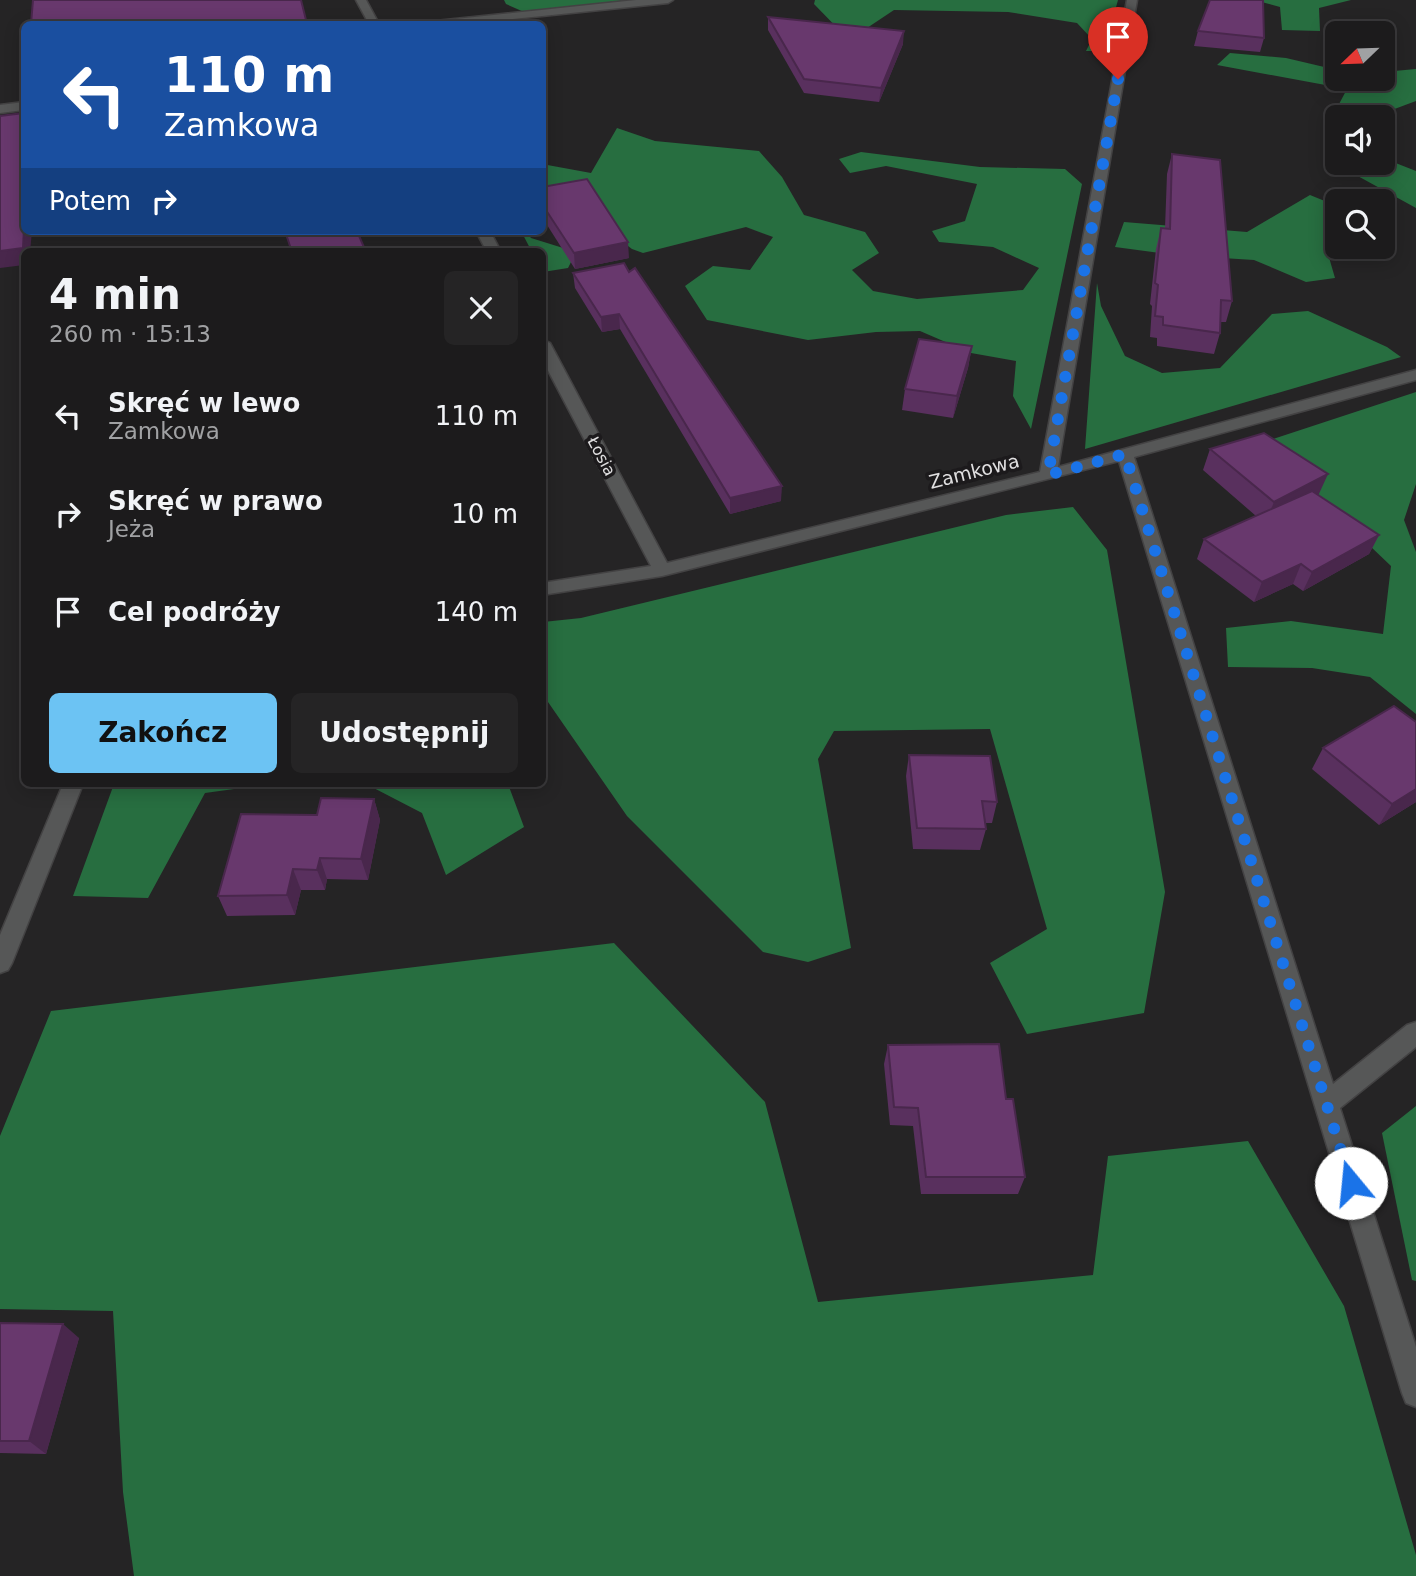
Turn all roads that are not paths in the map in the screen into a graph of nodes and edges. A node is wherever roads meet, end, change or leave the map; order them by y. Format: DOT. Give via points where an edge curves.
graph roads {
  1 [pos="361,0"];
  2 [pos="668,0"];
  3 [pos="1132,0"];
  4 [pos="372,21"];
  5 [pos="465,21"];
  6 [pos="21,106"];
  7 [pos="0,109"];
  8 [pos="546,351"];
  9 [pos="1416,375"];
  10 [pos="1125,454"];
  11 [pos="1048,475"];
  12 [pos="662,570"];
  13 [pos="546,588"];
  14 [pos="72,787"];
  15 [pos="0,963"];
  16 [pos="1416,1032"];
  17 [pos="1326,1104"];
  18 [pos="1416,1393"];
  1 -- 4 [label="street"];
  2 -- 5 [label="street"];
  3 -- 11 [label="street"];
  6 -- 7 [label="street"];
  8 -- 12 [label="street, Łosia"];
  9 -- 10 [label="street, Zamkowa"];
  10 -- 11 [label="street, Zamkowa"];
  10 -- 17 [label="street"];
  11 -- 12 [label="street, Zamkowa"];
  12 -- 13 [label="street, Zamkowa"];
  14 -- 15 [label="street"];
  16 -- 17 [label="street"];
  17 -- 18 [label="street"];
}
